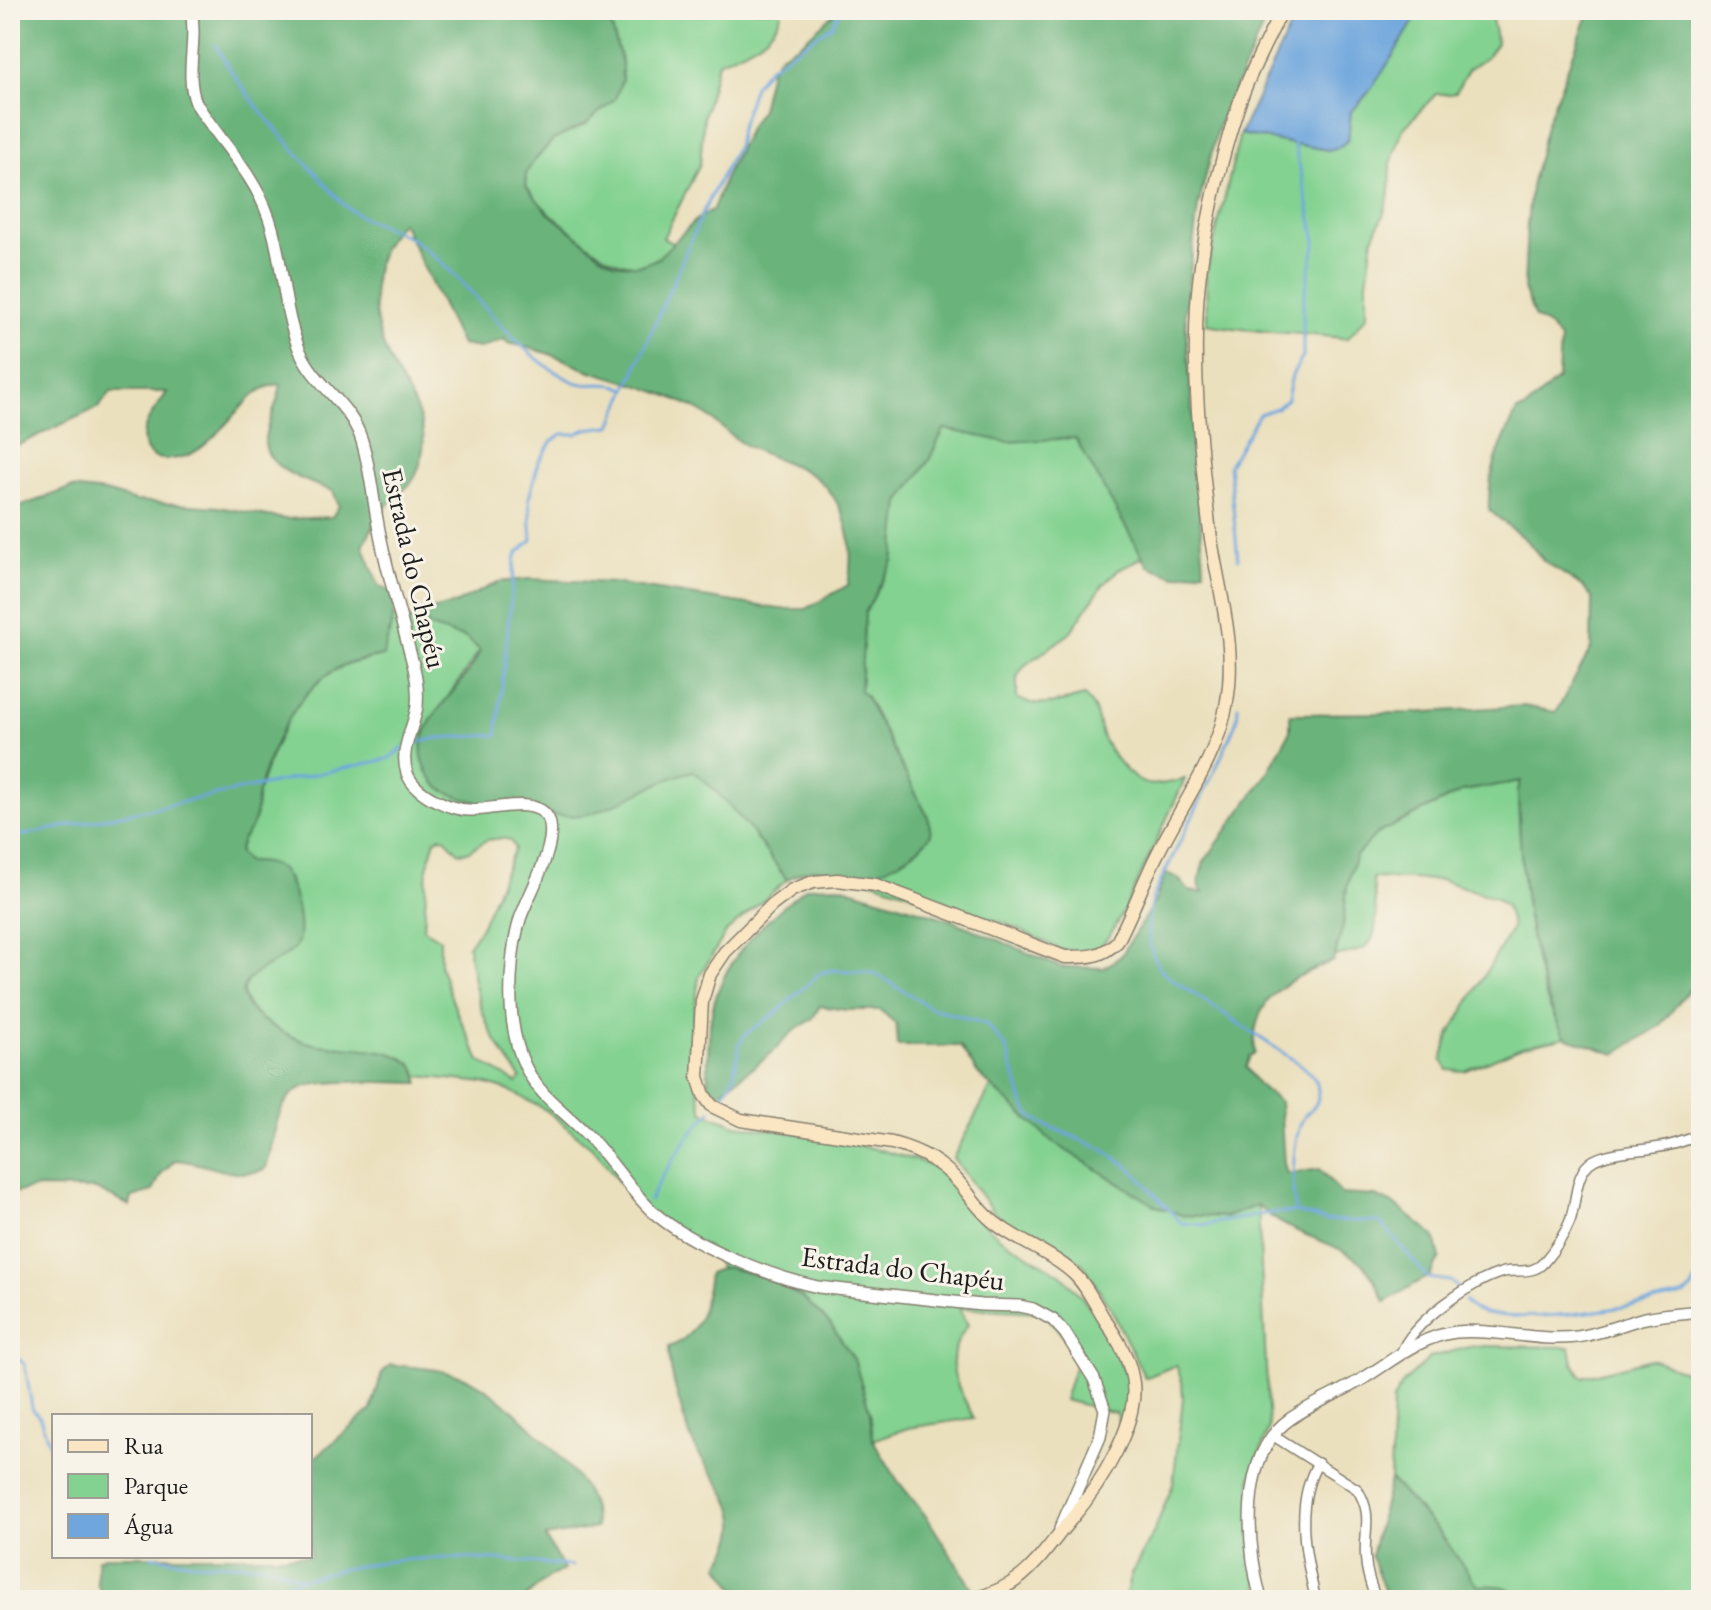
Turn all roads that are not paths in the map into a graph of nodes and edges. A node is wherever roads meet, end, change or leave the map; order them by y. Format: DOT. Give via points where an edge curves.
graph roads {
  1 [pos="191,10"];
  2 [pos="1282,10"];
  3 [pos="1701,1134"];
  4 [pos="1701,1311"];
  5 [pos="1401,1354"];
  6 [pos="1272,1435"];
  7 [pos="1318,1463"];
  8 [pos="1056,1537"];
  9 [pos="971,1600"];
  10 [pos="1261,1600"];
  11 [pos="1316,1600"];
  12 [pos="1376,1600"];
  1 -- 8 [label="street, Estrada do Chapéu" via="190,89 260,193 300,352 362,439 415,674 417,707 405,770 425,795 444,804 464,810 514,805 541,810 548,818 546,856 520,921 512,964 511,1007 523,1064 543,1093 587,1134 652,1210 715,1249 818,1287 1019,1306 1053,1320 1094,1379 1105,1410 1100,1437"];
  2 -- 8 [label="main road" via="1230,135 1197,307 1206,501 1231,649 1227,701 1215,747 1117,942 1089,958 1065,957 876,885 813,882 772,905 725,952 710,974 702,1001 698,1077 712,1106 741,1120 915,1149 950,1173 996,1224 1075,1273 1087,1291 1126,1356 1133,1399 1104,1473"];
  3 -- 5 [label="street" via="1592,1161 1582,1173 1565,1232 1540,1266 1478,1283 1416,1328"];
  4 -- 5 [label="street" via="1660,1315 1575,1337 1456,1332 1435,1336"];
  5 -- 6 [label="street" via="1288,1420"];
  6 -- 7 [label="street"];
  6 -- 10 [label="street" via="1252,1484 1253,1565"];
  7 -- 11 [label="street" via="1308,1484 1304,1529"];
  7 -- 12 [label="street" via="1357,1489 1364,1500 1366,1565"];
  8 -- 9 [label="main road" via="1024,1577"];
}
